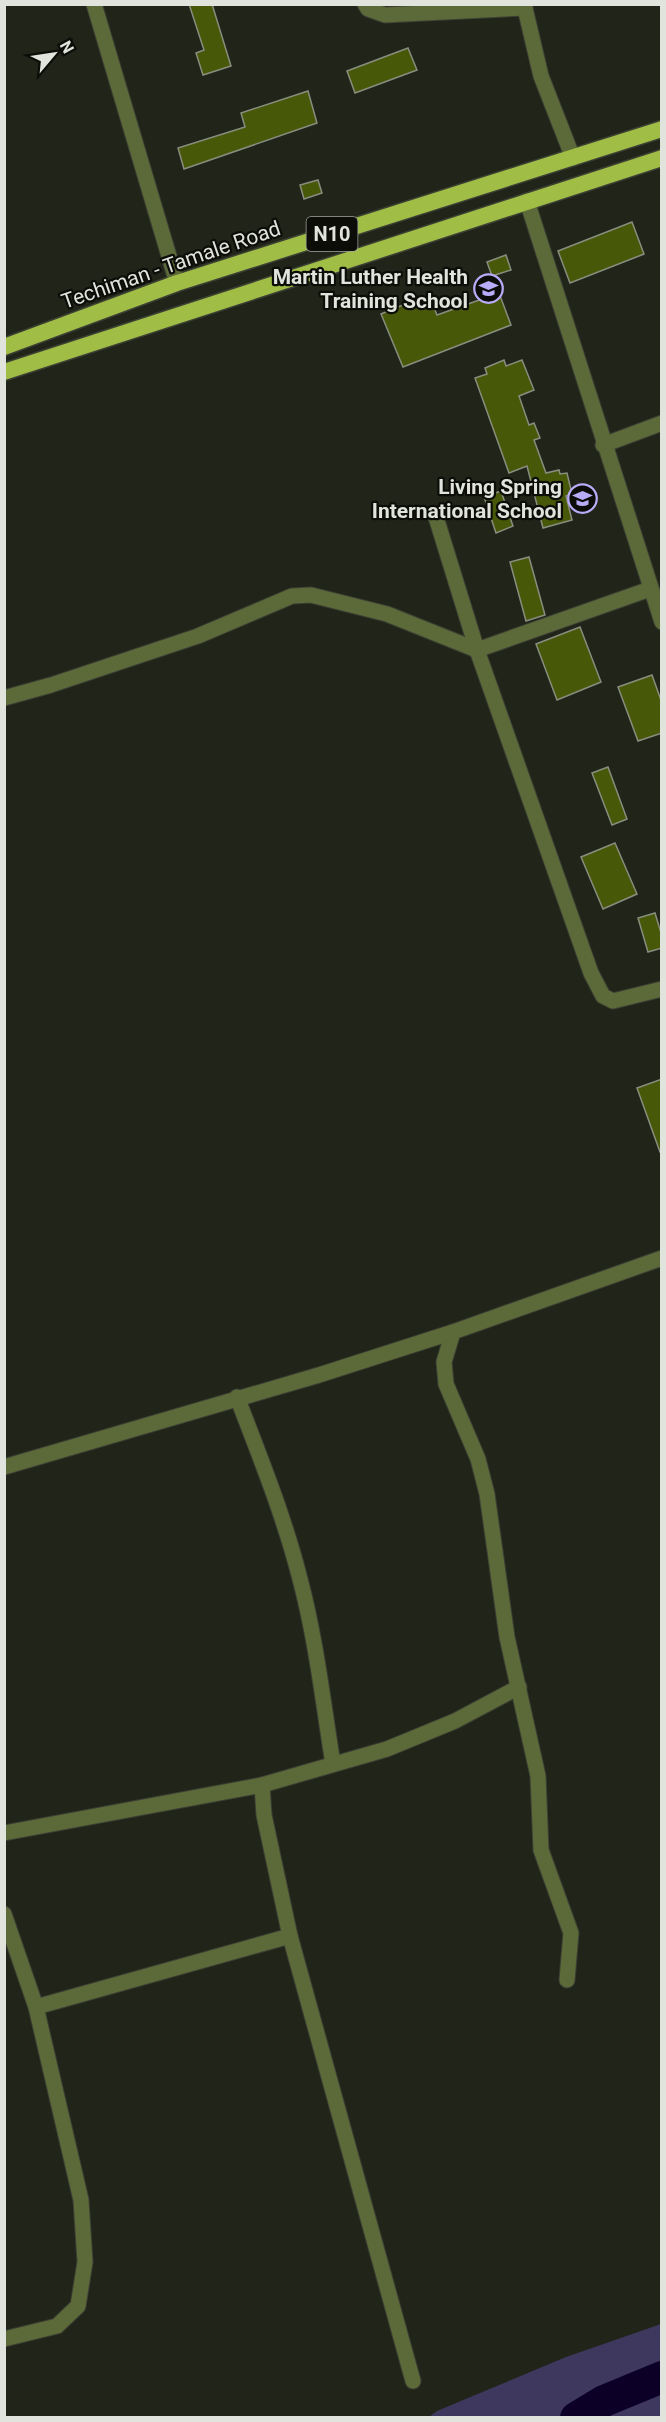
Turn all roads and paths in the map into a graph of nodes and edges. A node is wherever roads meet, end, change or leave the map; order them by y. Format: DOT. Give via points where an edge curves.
graph roads {
  1 [pos="94,4"];
  2 [pos="365,4"];
  3 [pos="524,6"];
  4 [pos="662,129"];
  5 [pos="573,158"];
  6 [pos="662,158"];
  7 [pos="527,201"];
  8 [pos="177,283"];
  9 [pos="4,347"];
  10 [pos="4,372"];
  11 [pos="662,423"];
  12 [pos="603,445"];
  13 [pos="435,514"];
  14 [pos="650,589"];
  15 [pos="662,622"];
  16 [pos="477,650"];
  17 [pos="4,698"];
  18 [pos="662,989"];
  19 [pos="662,1258"];
  20 [pos="453,1332"];
  21 [pos="237,1397"];
  22 [pos="4,1467"];
  23 [pos="519,1687"];
  24 [pos="333,1764"];
  25 [pos="262,1785"];
  26 [pos="4,1833"];
  27 [pos="4,1914"];
  28 [pos="290,1936"];
  29 [pos="567,1980"];
  30 [pos="36,2007"];
  31 [pos="4,2339"];
  32 [pos="413,2381"];
  1 -- 8 [label="street"];
  2 -- 3 [label="street" via="368,9 386,15"];
  3 -- 5 [label="street" via="541,76"];
  4 -- 5 [label="highway, Techiman - Tamale Road / N10"];
  5 -- 8 [label="highway, Techiman - Tamale Road / N10"];
  6 -- 7 [label="highway, N10"];
  7 -- 10 [label="highway, N10"];
  7 -- 12 [label="street"];
  8 -- 9 [label="highway, Techiman - Tamale Road / N10"];
  11 -- 12 [label="street"];
  12 -- 14 [label="street"];
  13 -- 16 [label="street"];
  14 -- 15 [label="street"];
  14 -- 16 [label="street"];
  16 -- 17 [label="street" via="387,614 311,595 292,596 198,636"];
  16 -- 18 [label="street" via="591,973 603,996 613,1001"];
  19 -- 20 [label="street"];
  20 -- 21 [label="street"];
  20 -- 23 [label="street" via="444,1362 446,1384 478,1459 487,1494 500,1595"];
  21 -- 22 [label="street"];
  21 -- 24 [label="street" via="279,1506 300,1578"];
  23 -- 24 [label="street" via="429,1732"];
  23 -- 29 [label="street" via="538,1776 541,1850 571,1933"];
  24 -- 25 [label="street"];
  25 -- 26 [label="street"];
  25 -- 28 [label="street" via="264,1815"];
  27 -- 30 [label="street"];
  28 -- 30 [label="street"];
  28 -- 32 [label="street"];
  30 -- 31 [label="street" via="81,2200 85,2262 78,2307 57,2326"];
}
